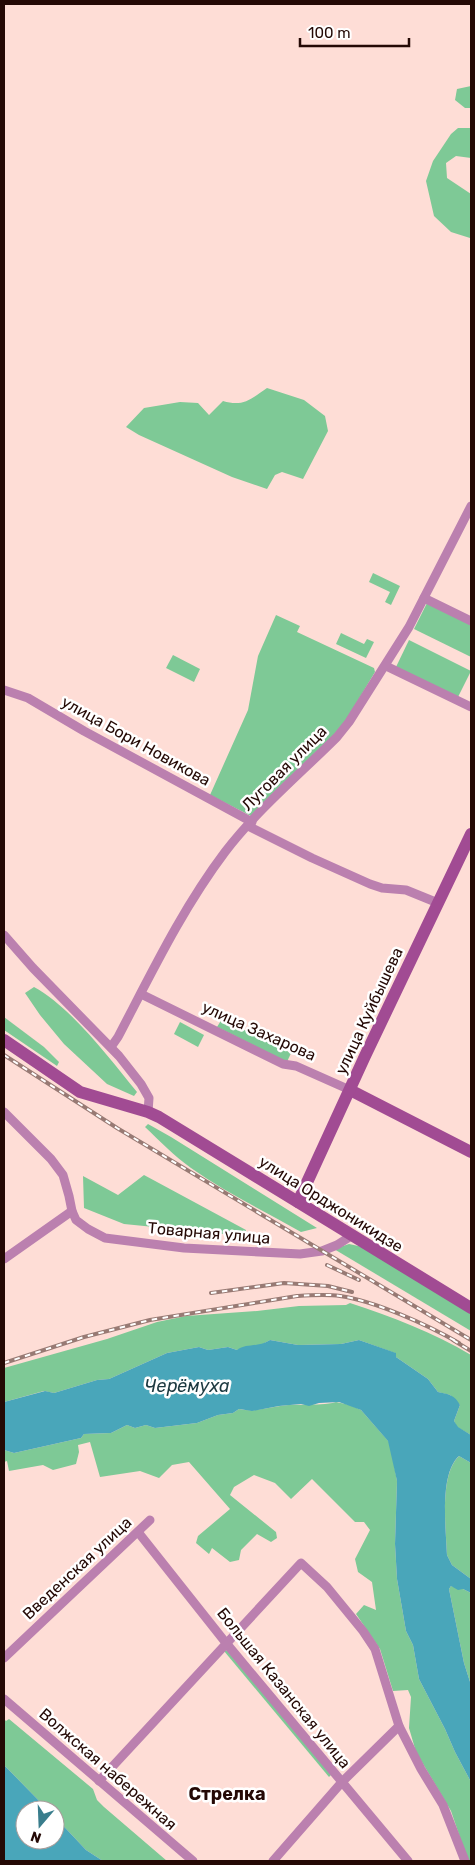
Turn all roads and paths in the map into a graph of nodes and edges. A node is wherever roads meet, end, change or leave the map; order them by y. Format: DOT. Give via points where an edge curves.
graph roads {
  1 [pos="471,506"];
  2 [pos="424,598"];
  3 [pos="471,621"];
  4 [pos="386,666"];
  5 [pos="5,690"];
  6 [pos="471,707"];
  7 [pos="250,824"];
  8 [pos="471,834"];
  9 [pos="438,903"];
  10 [pos="4,935"];
  11 [pos="140,994"];
  12 [pos="4,1040"];
  13 [pos="111,1047"];
  14 [pos="350,1090"];
  15 [pos="4,1112"];
  16 [pos="148,1112"];
  17 [pos="471,1152"];
  18 [pos="298,1202"];
  19 [pos="72,1211"];
  20 [pos="351,1236"];
  21 [pos="4,1259"];
  22 [pos="471,1306"];
  23 [pos="150,1520"];
  24 [pos="138,1532"];
  25 [pos="226,1643"];
  26 [pos="4,1658"];
  27 [pos="4,1699"];
  28 [pos="399,1726"];
  29 [pos="99,1781"];
  30 [pos="342,1782"];
  31 [pos="193,1861"];
  32 [pos="273,1861"];
  33 [pos="408,1861"];
  34 [pos="465,1861"];
  1 -- 2 [label="street, Луговая улица"];
  2 -- 3 [label="street"];
  2 -- 4 [label="street, Луговая улица"];
  4 -- 6 [label="street"];
  4 -- 7 [label="street, Луговая улица" via="341,733"];
  5 -- 7 [label="street, улица Бори Новикова" via="28,698"];
  7 -- 9 [label="street, улица Бори Новикова" via="312,858 370,884 406,890"];
  7 -- 11 [label="street, Луговая улица" via="192,898"];
  8 -- 9 [label="street, улица Куйбышева"];
  9 -- 14 [label="street, улица Куйбышева"];
  10 -- 13 [label="street"];
  11 -- 13 [label="street, Луговая улица"];
  11 -- 14 [label="street, улица Захарова" via="283,1064 296,1066"];
  12 -- 16 [label="street, улица Орджоникидзе" via="80,1092"];
  13 -- 16 [label="street" via="149,1098"];
  14 -- 17 [label="street, улица Захарова"];
  14 -- 18 [label="street, улица Куйбышева"];
  15 -- 19 [label="street" via="63,1175"];
  16 -- 18 [label="street, улица Орджоникидзе"];
  18 -- 20 [label="street, улица Орджоникидзе"];
  19 -- 20 [label="street, Товарная улица" via="76,1220 105,1238 184,1248 309,1254 337,1245"];
  19 -- 21 [label="street"];
  20 -- 22 [label="street, улица Орджоникидзе"];
  23 -- 24 [label="street, Введенская улица"];
  24 -- 25 [label="street, Большая Казанская улица"];
  24 -- 26 [label="street, Введенская улица"];
  25 -- 28 [label="street" via="301,1563 326,1587 375,1649"];
  25 -- 29 [label="street"];
  25 -- 30 [label="street, Большая Казанская улица"];
  27 -- 29 [label="street, Волжская набережная"];
  28 -- 30 [label="street"];
  28 -- 34 [label="street" via="443,1805"];
  29 -- 31 [label="street, Волжская набережная"];
  30 -- 32 [label="street"];
  30 -- 33 [label="street, Большая Казанская улица"];
}
